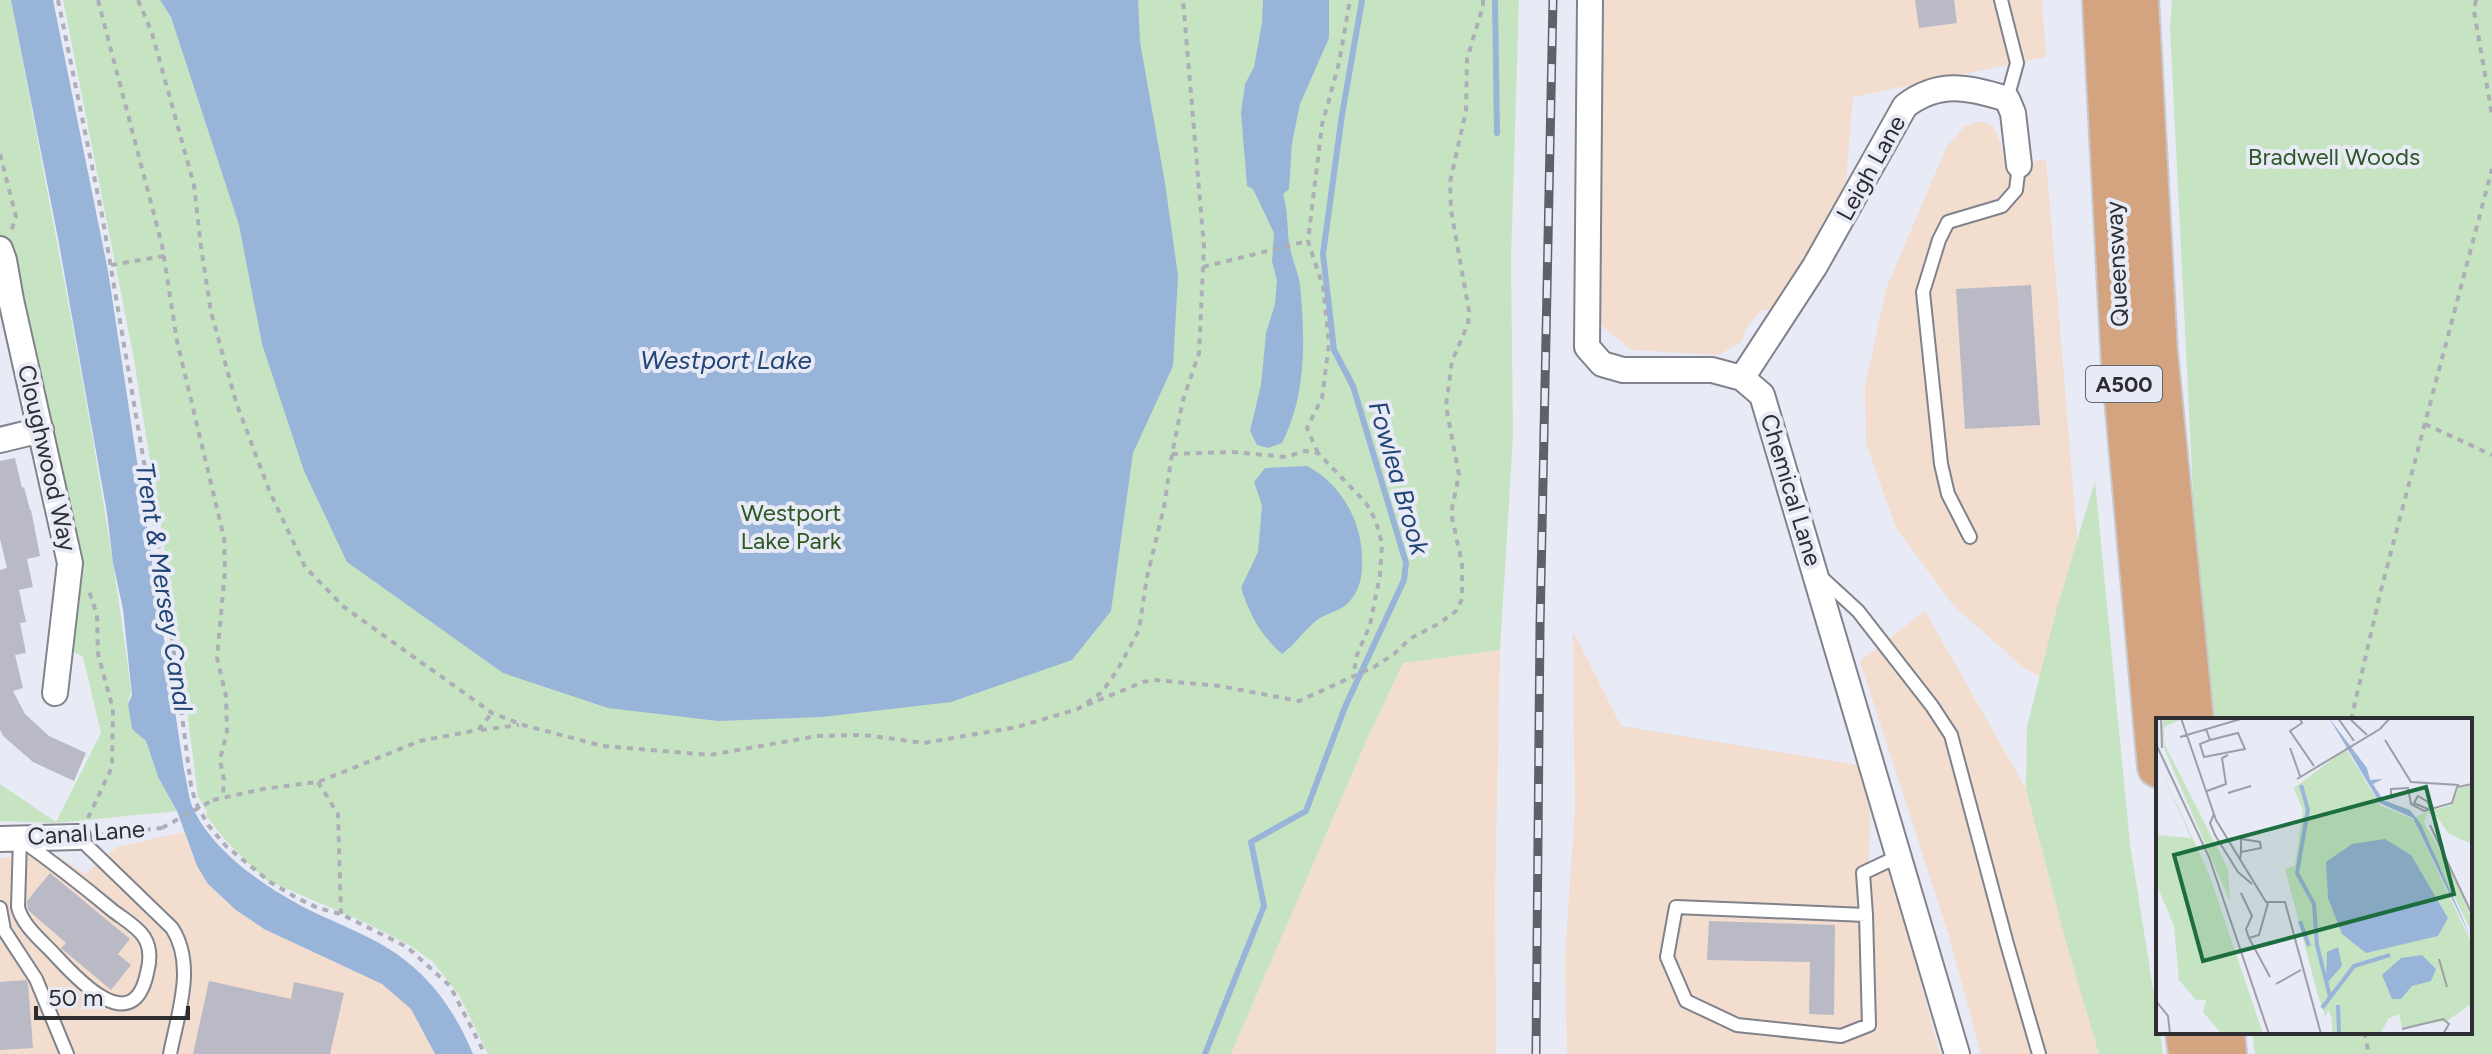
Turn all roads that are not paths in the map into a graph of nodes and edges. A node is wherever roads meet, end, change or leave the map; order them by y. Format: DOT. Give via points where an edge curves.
graph roads {
  1 [pos="1590,0"];
  2 [pos="2001,0"];
  3 [pos="2103,0"];
  4 [pos="2138,0"];
  5 [pos="2007,99"];
  6 [pos="2019,165"];
  7 [pos="1,250"];
  8 [pos="1742,378"];
  9 [pos="41,430"];
  10 [pos="0,440"];
  11 [pos="1970,537"];
  12 [pos="1815,572"];
  13 [pos="63,679"];
  14 [pos="2193,718"];
  15 [pos="2156,745"];
  16 [pos="78,837"];
  17 [pos="10,839"];
  18 [pos="1899,856"];
  19 [pos="0,908"];
  20 [pos="1866,915"];
  21 [pos="2186,1034"];
  22 [pos="2224,1034"];
  23 [pos="67,1054"];
  24 [pos="170,1054"];
  25 [pos="1957,1054"];
  26 [pos="2039,1054"];
  27 [pos="2189,1054"];
  28 [pos="2226,1054"];
  1 -- 8 [label="street" via="1587,347 1602,364 1623,370 1712,370"];
  2 -- 5 [label="lane" via="2017,63"];
  3 -- 15 [label="highway, Queensway / A500" via="2122,364"];
  4 -- 14 [label="highway, Queensway / A500" via="2157,353"];
  5 -- 6 [label="street"];
  5 -- 8 [label="street, Leigh Lane" via="1963,87 1920,95 1905,106 1815,266"];
  6 -- 11 [label="lane" via="2016,190 2002,206 1948,222 1923,292 1941,464 1948,494"];
  7 -- 9 [label="street, Cloughwood Way"];
  8 -- 12 [label="street, Chemical Lane" via="1762,395"];
  9 -- 10 [label="street"];
  9 -- 13 [label="street, Cloughwood Way" via="70,563"];
  12 -- 18 [label="street, Chemical Lane"];
  12 -- 26 [label="lane" via="1858,611 1951,735"];
  16 -- 17 [label="street, Canal Lane"];
  16 -- 24 [label="lane" via="180,941 184,982"];
  17 -- 17 [label="lane" via="56,865 145,938 150,962 139,995 116,1003 98,997 30,928 18,907"];
  18 -- 20 [label="lane" via="1863,873"];
  18 -- 25 [label="street, Chemical Lane"];
  19 -- 23 [label="lane" via="4,930 36,979"];
  20 -- 20 [label="lane" via="1676,907 1667,957 1686,1001 1737,1025 1841,1036 1869,1025"];
  21 -- 27 [label="highway"];
  22 -- 28 [label="highway"];
}
